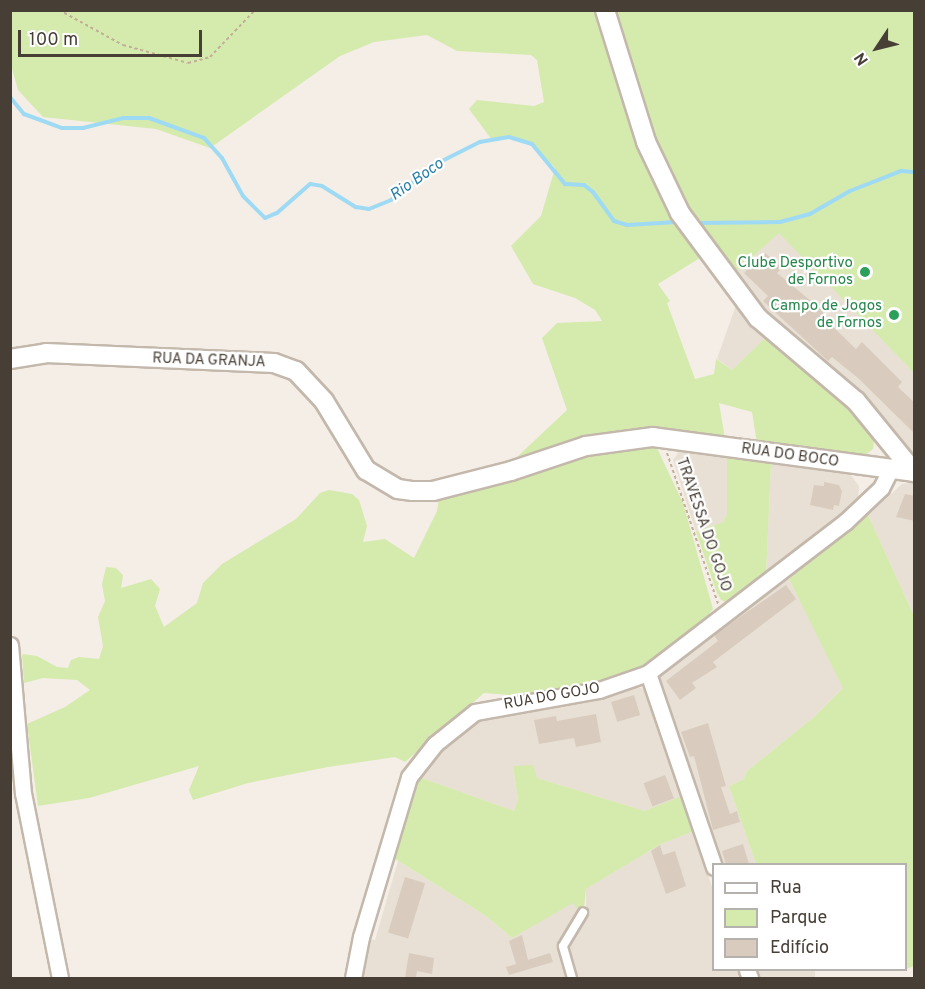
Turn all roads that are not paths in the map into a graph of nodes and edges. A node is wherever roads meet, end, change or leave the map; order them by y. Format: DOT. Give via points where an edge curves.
graph roads {
  1 [pos="605,10"];
  2 [pos="10,359"];
  3 [pos="883,432"];
  4 [pos="665,438"];
  5 [pos="890,470"];
  6 [pos="915,472"];
  7 [pos="10,645"];
  8 [pos="648,673"];
  9 [pos="713,863"];
  10 [pos="583,913"];
  11 [pos="60,978"];
  12 [pos="353,978"];
  13 [pos="572,978"];
  1 -- 3 [label="street" via="646,142 680,213 758,318 856,401"];
  2 -- 4 [label="street, RUA DA GRANJA" via="46,353 274,363 296,371 324,401 366,470 398,489 412,491 433,490 511,471 620,439"];
  3 -- 5 [label="street"];
  3 -- 6 [label="street"];
  4 -- 5 [label="street, RUA DO BOCO"];
  5 -- 6 [label="street, RUA DO BOCO"];
  5 -- 8 [label="street, RUA DO GOJO" via="881,488 845,522"];
  7 -- 11 [label="street" via="23,793"];
  8 -- 9 [label="street"];
  8 -- 12 [label="street, RUA DO GOJO" via="599,690 475,712 435,744 409,777"];
  10 -- 13 [label="lane" via="563,946"];
}
